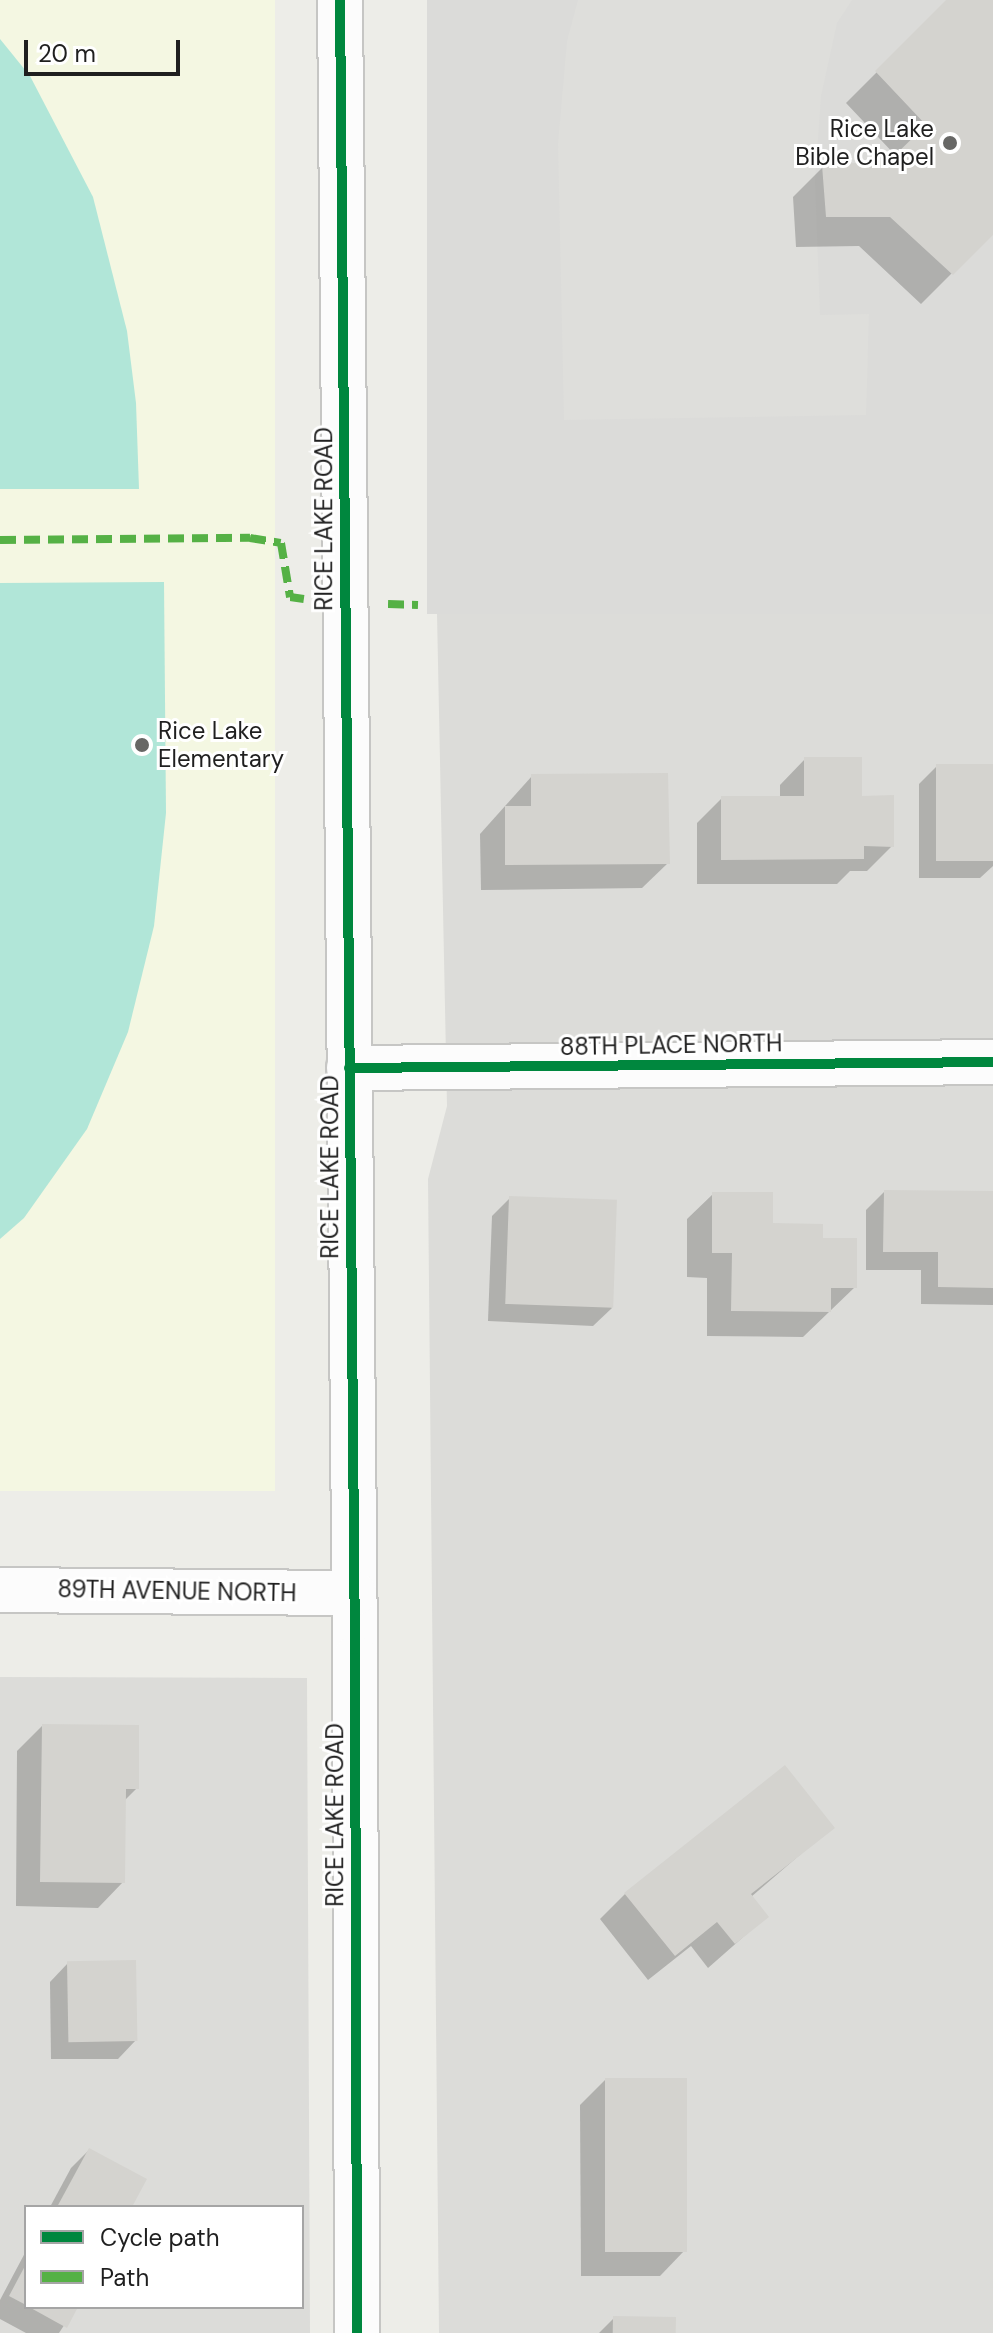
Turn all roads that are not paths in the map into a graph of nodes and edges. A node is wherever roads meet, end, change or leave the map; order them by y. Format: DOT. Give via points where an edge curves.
graph roads {
  1 [pos="340,0"];
  2 [pos="993,1062"];
  3 [pos="349,1068"];
  4 [pos="0,1590"];
  5 [pos="354,1593"];
  6 [pos="357,2333"];
  1 -- 3 [label="street, RICE LAKE ROAD"];
  2 -- 3 [label="street, 88TH PLACE NORTH"];
  3 -- 5 [label="street, RICE LAKE ROAD"];
  4 -- 5 [label="street, 89TH AVENUE NORTH"];
  5 -- 6 [label="street, RICE LAKE ROAD"];
}
